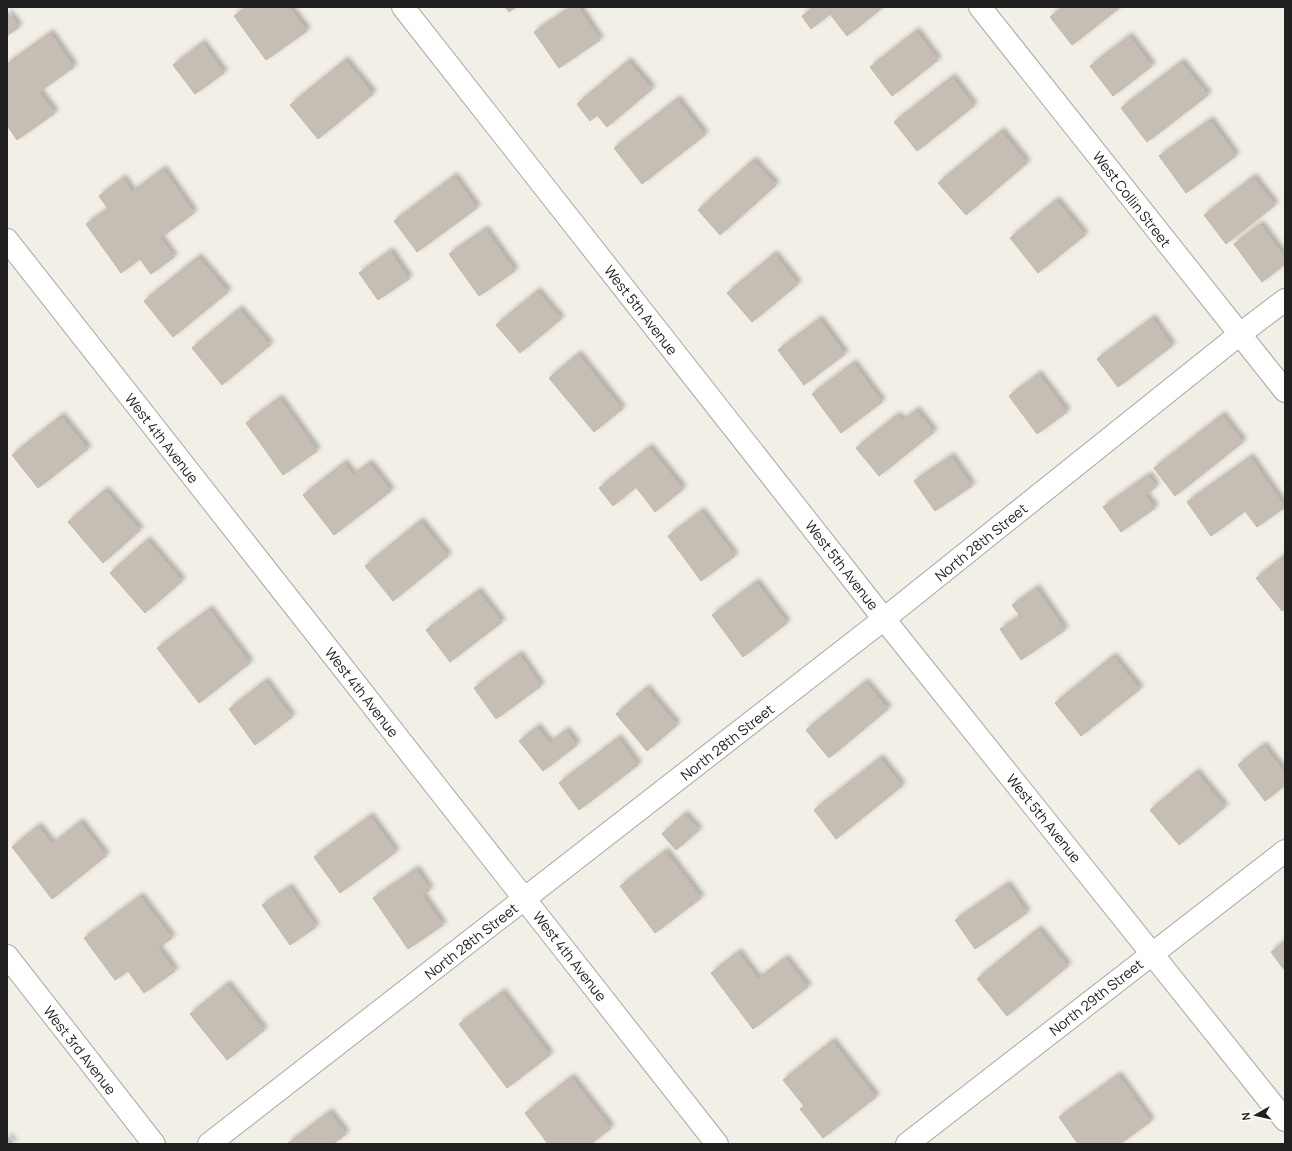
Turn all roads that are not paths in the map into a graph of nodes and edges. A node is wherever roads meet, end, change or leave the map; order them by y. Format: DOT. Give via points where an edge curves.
graph roads {
  1 [pos="403,7"];
  2 [pos="980,7"];
  3 [pos="7,240"];
  4 [pos="1285,300"];
  5 [pos="1240,334"];
  6 [pos="1285,391"];
  7 [pos="884,619"];
  8 [pos="1285,851"];
  9 [pos="525,899"];
  10 [pos="1152,954"];
  11 [pos="7,956"];
  12 [pos="1285,1120"];
  13 [pos="154,1144"];
  14 [pos="209,1144"];
  15 [pos="717,1144"];
  16 [pos="907,1144"];
  1 -- 7 [label="street, West 5th Avenue"];
  2 -- 5 [label="street, West Collin Street"];
  3 -- 9 [label="street, West 4th Avenue"];
  4 -- 5 [label="street, North 28th Street"];
  5 -- 6 [label="street, West Collin Street"];
  5 -- 7 [label="street, North 28th Street"];
  7 -- 9 [label="street, North 28th Street"];
  7 -- 10 [label="street, West 5th Avenue"];
  8 -- 10 [label="street, North 29th Street"];
  9 -- 14 [label="street, North 28th Street"];
  9 -- 15 [label="street, West 4th Avenue"];
  10 -- 12 [label="street, West 5th Avenue"];
  10 -- 16 [label="street, North 29th Street"];
  11 -- 13 [label="street, West 3rd Avenue"];
}
